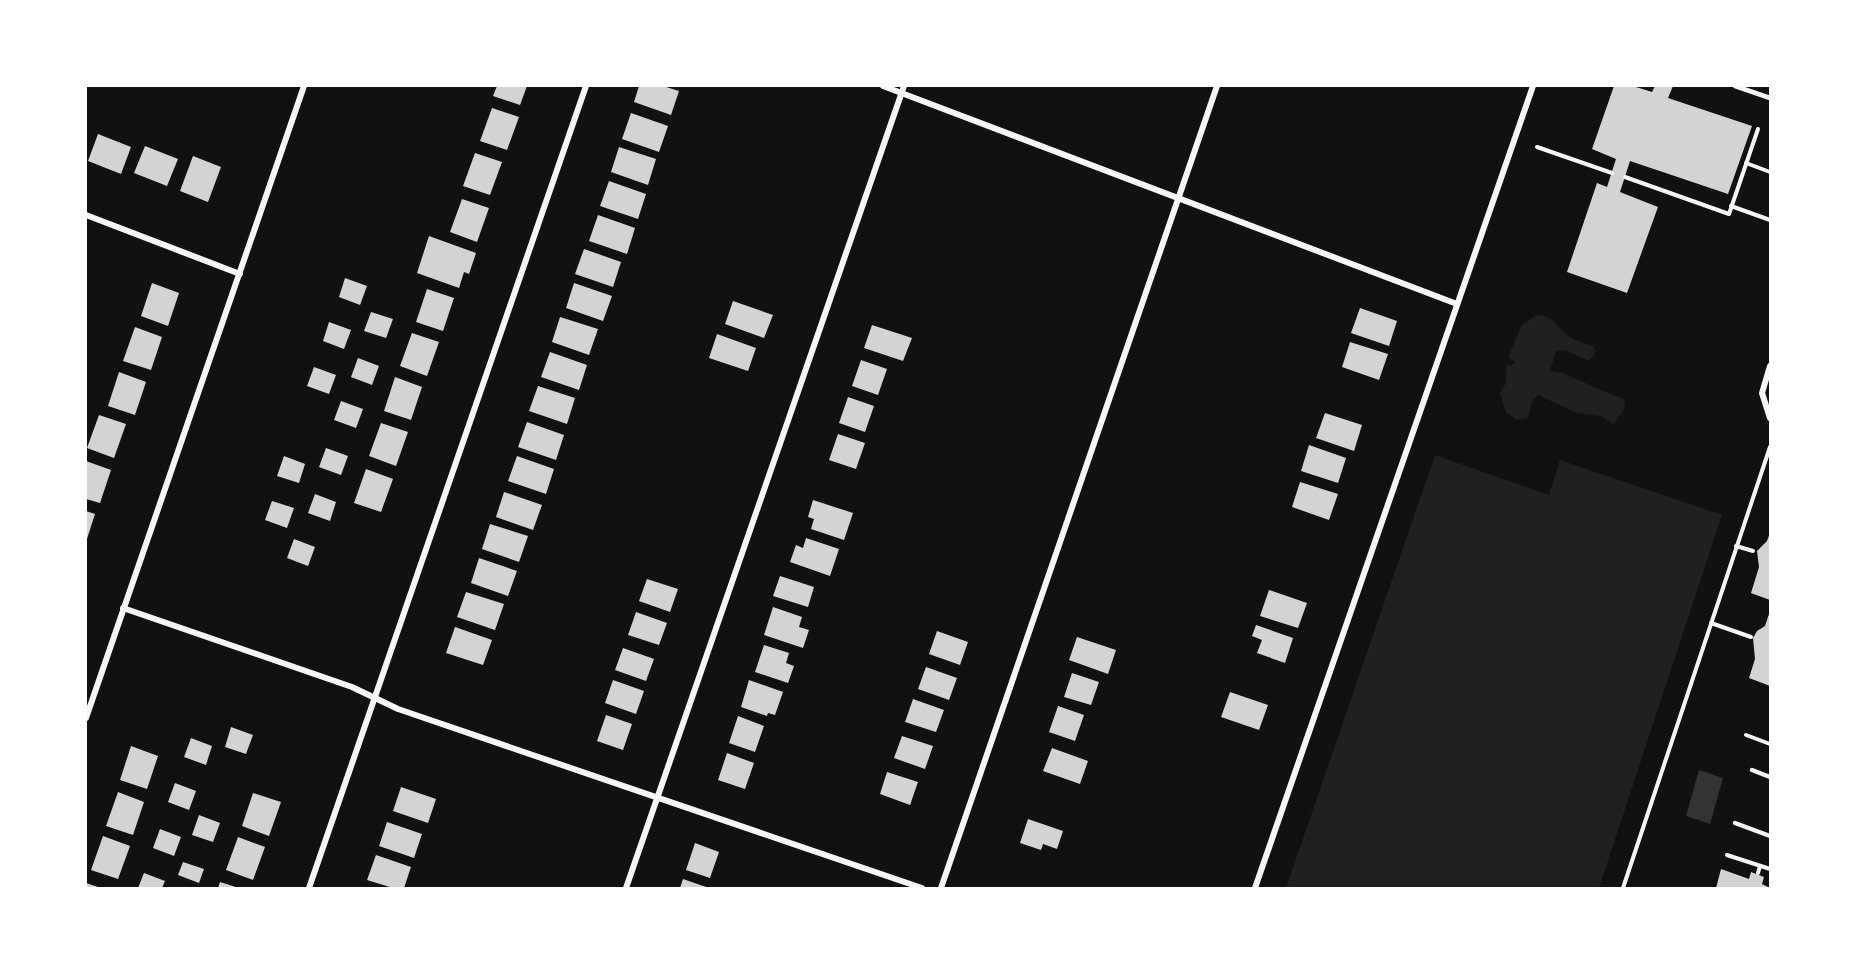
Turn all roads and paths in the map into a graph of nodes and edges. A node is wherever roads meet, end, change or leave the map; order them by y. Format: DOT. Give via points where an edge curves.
graph roads {
  1 [pos="304,86"];
  2 [pos="586,86"];
  3 [pos="883,86"];
  4 [pos="1217,86"];
  5 [pos="1533,86"];
  6 [pos="1735,86"];
  7 [pos="902,89"];
  8 [pos="1770,98"];
  9 [pos="1758,129"];
  10 [pos="1537,147"];
  11 [pos="1746,163"];
  12 [pos="1770,172"];
  13 [pos="1612,173"];
  14 [pos="1625,177"];
  15 [pos="1179,198"];
  16 [pos="1731,206"];
  17 [pos="86,215"];
  18 [pos="1770,220"];
  19 [pos="240,274"];
  20 [pos="1457,304"];
  21 [pos="1770,366"];
  22 [pos="1770,418"];
  23 [pos="1770,447"];
  24 [pos="1736,546"];
  25 [pos="1753,551"];
  26 [pos="123,608"];
  27 [pos="1711,623"];
  28 [pos="1751,637"];
  29 [pos="376,697"];
  30 [pos="86,717"];
  31 [pos="1746,735"];
  32 [pos="1770,744"];
  33 [pos="1752,770"];
  34 [pos="1770,777"];
  35 [pos="657,798"];
  36 [pos="1735,823"];
  37 [pos="1770,836"];
  38 [pos="1727,855"];
  39 [pos="1760,866"];
  40 [pos="1770,869"];
  41 [pos="1758,873"];
  42 [pos="309,888"];
  43 [pos="626,888"];
  44 [pos="922,888"];
  45 [pos="941,888"];
  46 [pos="1255,888"];
  47 [pos="1623,888"];
  1 -- 19 [label="street"];
  2 -- 29 [label="street"];
  3 -- 7 [label="street"];
  4 -- 15 [label="street"];
  5 -- 20 [label="street"];
  6 -- 8 [label="lane"];
  7 -- 15 [label="street"];
  7 -- 35 [label="street"];
  9 -- 11 [label="path"];
  10 -- 13 [label="path"];
  11 -- 12 [label="path"];
  11 -- 16 [label="path"];
  14 -- 16 [label="path" via="1729,214"];
  15 -- 20 [label="street"];
  15 -- 45 [label="street"];
  16 -- 18 [label="path"];
  17 -- 19 [label="street"];
  19 -- 26 [label="street"];
  20 -- 46 [label="street"];
  21 -- 22 [label="street" via="1762,393"];
  23 -- 24 [label="path"];
  24 -- 25 [label="path"];
  24 -- 27 [label="path"];
  26 -- 29 [label="street"];
  26 -- 30 [label="street"];
  27 -- 28 [label="path"];
  27 -- 47 [label="path"];
  29 -- 35 [label="street" via="398,709"];
  29 -- 42 [label="street"];
  31 -- 32 [label="path"];
  33 -- 34 [label="lane"];
  35 -- 43 [label="street"];
  35 -- 44 [label="street"];
  36 -- 37 [label="lane"];
  38 -- 39 [label="path"];
  39 -- 40 [label="path"];
  39 -- 41 [label="path"];
}
